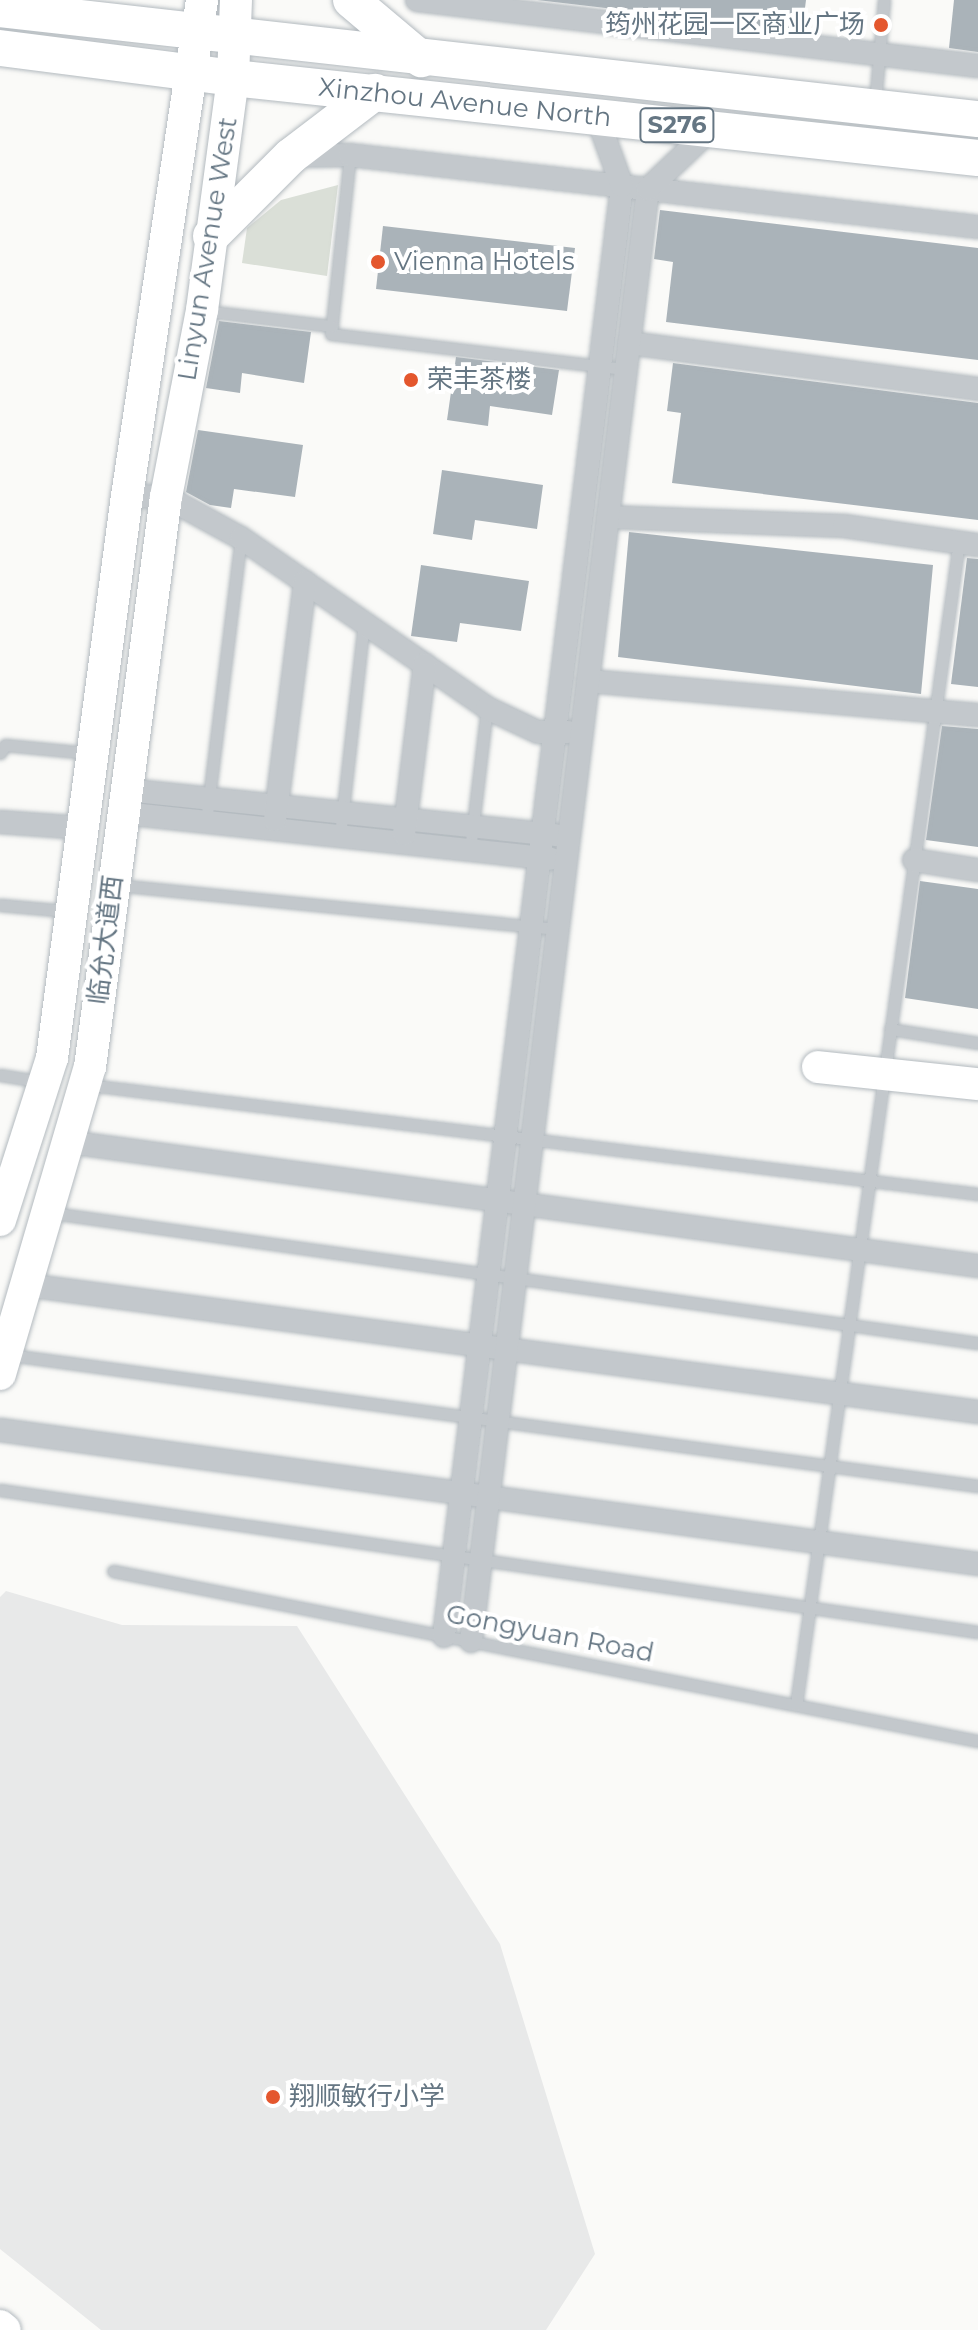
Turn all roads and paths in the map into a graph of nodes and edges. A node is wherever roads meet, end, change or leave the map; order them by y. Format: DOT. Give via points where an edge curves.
graph roads {
  1 [pos="236,0"];
  2 [pos="351,0"];
  3 [pos="417,0"];
  4 [pos="884,0"];
  5 [pos="17,7"];
  6 [pos="210,23"];
  7 [pos="0,48"];
  8 [pos="879,54"];
  9 [pos="421,59"];
  10 [pos="978,66"];
  11 [pos="193,70"];
  12 [pos="233,78"];
  13 [pos="375,92"];
  14 [pos="875,108"];
  15 [pos="597,117"];
  16 [pos="978,119"];
  17 [pos="711,129"];
  18 [pos="350,155"];
  19 [pos="291,156"];
  20 [pos="978,158"];
  21 [pos="622,186"];
  22 [pos="648,189"];
  23 [pos="978,227"];
  24 [pos="211,236"];
  25 [pos="202,310"];
  26 [pos="332,326"];
  27 [pos="629,343"];
  28 [pos="600,366"];
  29 [pos="626,369"];
  30 [pos="978,389"];
  31 [pos="127,496"];
  32 [pos="166,497"];
  33 [pos="608,517"];
  34 [pos="241,538"];
  35 [pos="968,543"];
  36 [pos="305,582"];
  37 [pos="364,623"];
  38 [pos="425,664"];
  39 [pos="588,681"];
  40 [pos="487,708"];
  41 [pos="935,709"];
  42 [pos="978,715"];
  43 [pos="581,730"];
  44 [pos="555,735"];
  45 [pos="0,753"];
  46 [pos="93,753"];
  47 [pos="209,799"];
  48 [pos="124,802"];
  49 [pos="277,806"];
  50 [pos="343,813"];
  51 [pos="406,819"];
  52 [pos="0,822"];
  53 [pos="206,822"];
  54 [pos="473,826"];
  55 [pos="83,828"];
  56 [pos="274,829"];
  57 [pos="543,833"];
  58 [pos="340,836"];
  59 [pos="569,836"];
  60 [pos="403,843"];
  61 [pos="470,850"];
  62 [pos="540,858"];
  63 [pos="566,860"];
  64 [pos="914,860"];
  65 [pos="978,870"];
  66 [pos="114,885"];
  67 [pos="0,905"];
  68 [pos="72,912"];
  69 [pos="531,926"];
  70 [pos="557,929"];
  71 [pos="890,1029"];
  72 [pos="978,1043"];
  73 [pos="818,1067"];
  74 [pos="884,1074"];
  75 [pos="0,1075"];
  76 [pos="45,1082"];
  77 [pos="85,1084"];
  78 [pos="978,1084"];
  79 [pos="506,1136"];
  80 [pos="532,1139"];
  81 [pos="68,1142"];
  82 [pos="10,1160"];
  83 [pos="869,1180"];
  84 [pos="978,1194"];
  85 [pos="497,1201"];
  86 [pos="524,1205"];
  87 [pos="47,1212"];
  88 [pos="0,1220"];
  89 [pos="859,1250"];
  90 [pos="978,1266"];
  91 [pos="489,1274"];
  92 [pos="515,1278"];
  93 [pos="26,1285"];
  94 [pos="849,1325"];
  95 [pos="978,1343"];
  96 [pos="480,1346"];
  97 [pos="506,1349"];
  98 [pos="3,1364"];
  99 [pos="839,1394"];
  100 [pos="978,1412"];
  101 [pos="471,1417"];
  102 [pos="497,1421"];
  103 [pos="0,1430"];
  104 [pos="829,1465"];
  105 [pos="978,1486"];
  106 [pos="0,1490"];
  107 [pos="462,1493"];
  108 [pos="488,1497"];
  109 [pos="819,1542"];
  110 [pos="454,1556"];
  111 [pos="480,1560"];
  112 [pos="978,1564"];
  113 [pos="113,1571"];
  114 [pos="809,1608"];
  115 [pos="978,1632"];
  116 [pos="444,1636"];
  117 [pos="471,1641"];
  118 [pos="796,1705"];
  119 [pos="978,1741"];
  120 [pos="0,2326"];
  121 [pos="5,2330"];
  1 -- 6 [label="main road, Linyun Avenue West"];
  2 -- 9 [label="main road"];
  3 -- 8 [label="street"];
  4 -- 8 [label="lane"];
  5 -- 6 [label="main road, Xinzhou Avenue North / S276"];
  6 -- 9 [label="main road, Xinzhou Avenue North / S276"];
  6 -- 11 [label="main road, Linyun Avenue West"];
  6 -- 12 [label="main road, Linyun Avenue West"];
  7 -- 11 [label="main road, Xinzhou Avenue North / S276"];
  8 -- 10 [label="street"];
  8 -- 14 [label="lane"];
  9 -- 14 [label="main road, Xinzhou Avenue North / S276"];
  11 -- 12 [label="main road, Xinzhou Avenue North / S276"];
  11 -- 31 [label="main road, Linyun Avenue West"];
  12 -- 13 [label="main road, Xinzhou Avenue North / S276"];
  12 -- 24 [label="main road, Linyun Avenue West"];
  13 -- 15 [label="main road, Xinzhou Avenue North / S276"];
  13 -- 19 [label="main road"];
  14 -- 16 [label="main road, Xinzhou Avenue North / S276"];
  15 -- 17 [label="main road, Xinzhou Avenue North / S276"];
  15 -- 21 [label="street"];
  17 -- 20 [label="main road, Xinzhou Avenue North / S276"];
  17 -- 22 [label="street"];
  18 -- 19 [label="street"];
  18 -- 21 [label="street"];
  18 -- 26 [label="lane"];
  19 -- 24 [label="main road"];
  21 -- 22 [label="street"];
  21 -- 28 [label="street"];
  22 -- 23 [label="street"];
  22 -- 27 [label="street"];
  24 -- 25 [label="main road, Linyun Avenue West"];
  25 -- 26 [label="lane"];
  25 -- 32 [label="main road, Linyun Avenue West"];
  26 -- 28 [label="lane" via="331,334"];
  27 -- 29 [label="street"];
  27 -- 30 [label="street"];
  28 -- 29 [label="lane"];
  28 -- 44 [label="street"];
  29 -- 33 [label="street"];
  31 -- 32 [label="street"];
  31 -- 46 [label="main road, 临允大道西"];
  32 -- 34 [label="street"];
  32 -- 48 [label="main road, 临允大道西"];
  33 -- 35 [label="street" via="844,526"];
  33 -- 39 [label="street"];
  34 -- 36 [label="street"];
  34 -- 47 [label="lane"];
  35 -- 41 [label="lane"];
  36 -- 37 [label="street"];
  36 -- 49 [label="street"];
  37 -- 38 [label="street"];
  37 -- 50 [label="lane"];
  38 -- 40 [label="street"];
  38 -- 51 [label="street"];
  39 -- 41 [label="street"];
  39 -- 43 [label="street"];
  40 -- 44 [label="street"];
  40 -- 54 [label="lane"];
  41 -- 42 [label="street"];
  41 -- 64 [label="lane"];
  43 -- 44 [label="street"];
  43 -- 59 [label="street"];
  44 -- 57 [label="street"];
  45 -- 46 [label="lane" via="5,745"];
  46 -- 55 [label="main road, 临允大道西"];
  47 -- 48 [label="street"];
  47 -- 49 [label="street"];
  47 -- 53 [label="lane"];
  48 -- 53 [label="street"];
  48 -- 66 [label="main road, 临允大道西"];
  49 -- 50 [label="street"];
  49 -- 56 [label="street"];
  50 -- 51 [label="street"];
  50 -- 58 [label="lane"];
  51 -- 54 [label="street"];
  51 -- 60 [label="street"];
  52 -- 55 [label="street"];
  53 -- 56 [label="street"];
  54 -- 57 [label="street"];
  54 -- 61 [label="lane"];
  55 -- 68 [label="main road, 临允大道西"];
  56 -- 58 [label="street"];
  57 -- 59 [label="street"];
  57 -- 62 [label="street"];
  58 -- 60 [label="street"];
  59 -- 63 [label="street"];
  60 -- 61 [label="street"];
  61 -- 62 [label="street"];
  62 -- 63 [label="street"];
  62 -- 69 [label="street"];
  63 -- 70 [label="street"];
  64 -- 65 [label="street"];
  64 -- 71 [label="lane"];
  66 -- 69 [label="lane"];
  66 -- 77 [label="main road, 临允大道西"];
  67 -- 68 [label="lane"];
  68 -- 76 [label="main road, 临允大道西"];
  69 -- 70 [label="lane"];
  69 -- 79 [label="street"];
  70 -- 80 [label="street"];
  71 -- 72 [label="lane"];
  71 -- 74 [label="lane"];
  73 -- 74 [label="main road"];
  74 -- 78 [label="main road"];
  74 -- 83 [label="lane"];
  75 -- 76 [label="lane"];
  76 -- 82 [label="main road, 临允大道西"];
  77 -- 79 [label="lane"];
  77 -- 81 [label="main road, 临允大道西"];
  79 -- 80 [label="lane"];
  79 -- 85 [label="street"];
  80 -- 83 [label="lane"];
  80 -- 86 [label="street"];
  81 -- 85 [label="street"];
  81 -- 87 [label="main road, 临允大道西"];
  82 -- 88 [label="main road, 临允大道西"];
  83 -- 84 [label="lane"];
  83 -- 89 [label="lane"];
  85 -- 86 [label="street"];
  85 -- 91 [label="street"];
  86 -- 89 [label="street"];
  86 -- 92 [label="street"];
  87 -- 91 [label="lane"];
  87 -- 93 [label="main road, 临允大道西"];
  89 -- 90 [label="street"];
  89 -- 94 [label="lane"];
  91 -- 92 [label="lane"];
  91 -- 96 [label="street"];
  92 -- 94 [label="lane"];
  92 -- 97 [label="street"];
  93 -- 96 [label="street"];
  93 -- 98 [label="main road, 临允大道西"];
  94 -- 95 [label="lane"];
  94 -- 99 [label="lane"];
  96 -- 97 [label="street"];
  96 -- 101 [label="street"];
  97 -- 99 [label="street"];
  97 -- 102 [label="street"];
  98 -- 101 [label="lane"];
  99 -- 100 [label="street"];
  99 -- 104 [label="lane"];
  101 -- 102 [label="lane"];
  101 -- 107 [label="street"];
  102 -- 104 [label="lane"];
  102 -- 108 [label="street"];
  103 -- 107 [label="street"];
  104 -- 105 [label="lane"];
  104 -- 109 [label="lane"];
  106 -- 110 [label="lane"];
  107 -- 108 [label="street"];
  107 -- 110 [label="street"];
  108 -- 109 [label="street"];
  108 -- 111 [label="street"];
  109 -- 112 [label="street"];
  109 -- 114 [label="lane"];
  110 -- 111 [label="lane"];
  110 -- 116 [label="street"];
  111 -- 114 [label="lane"];
  111 -- 117 [label="street"];
  113 -- 116 [label="lane, Gongyuan Road"];
  114 -- 115 [label="lane"];
  114 -- 118 [label="lane"];
  116 -- 117 [label="lane, Gongyuan Road"];
  117 -- 118 [label="lane, Gongyuan Road"];
  118 -- 119 [label="lane, Gongyuan Road"];
  120 -- 121 [label="main road"];
}
